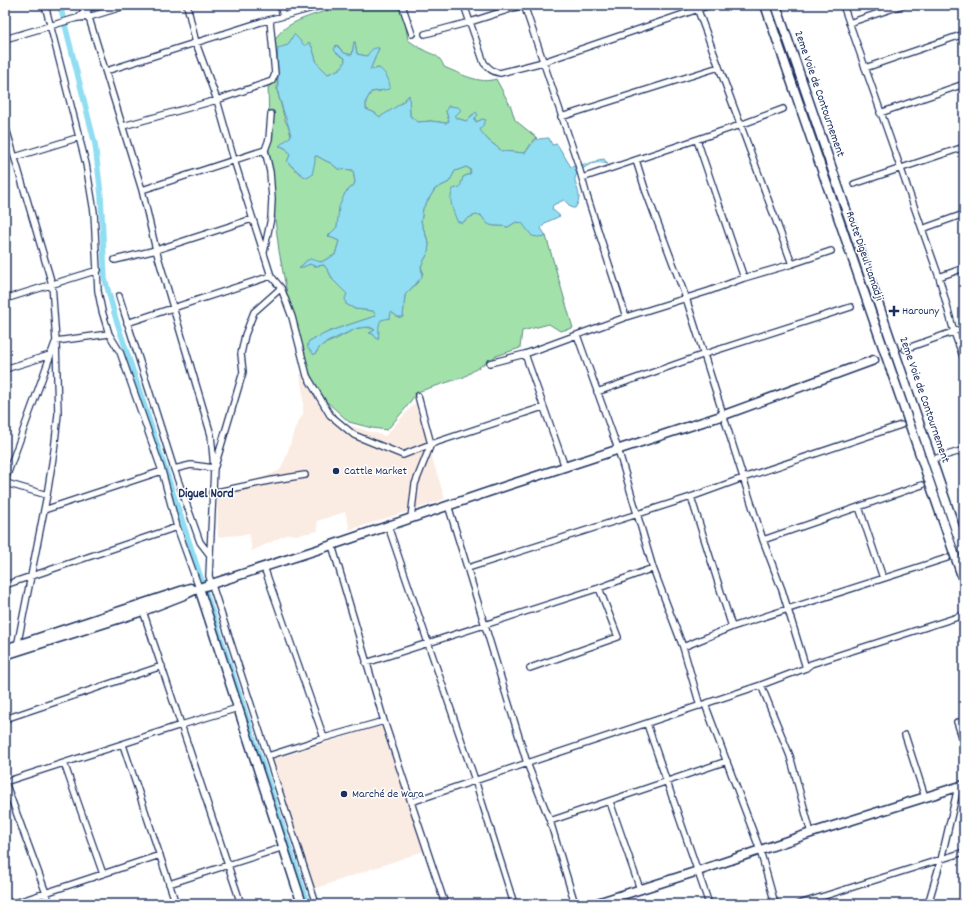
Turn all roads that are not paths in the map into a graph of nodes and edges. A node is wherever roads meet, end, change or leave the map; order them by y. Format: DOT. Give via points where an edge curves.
graph roads {
  1 [pos="45,5"];
  2 [pos="98,5"];
  3 [pos="128,5"];
  4 [pos="187,5"];
  5 [pos="280,5"];
  6 [pos="324,5"];
  7 [pos="402,5"];
  8 [pos="464,5"];
  9 [pos="524,5"];
  10 [pos="710,5"];
  11 [pos="765,5"];
  12 [pos="776,5"];
  13 [pos="843,5"];
  14 [pos="903,5"];
  15 [pos="86,7"];
  16 [pos="696,7"];
  17 [pos="283,16"];
  18 [pos="89,17"];
  19 [pos="77,18"];
  20 [pos="270,20"];
  21 [pos="470,22"];
  22 [pos="849,23"];
  23 [pos="51,25"];
  24 [pos="412,34"];
  25 [pos="425,34"];
  26 [pos="964,34"];
  27 [pos="5,39"];
  28 [pos="196,43"];
  29 [pos="543,62"];
  30 [pos="719,67"];
  31 [pos="864,68"];
  32 [pos="106,71"];
  33 [pos="964,84"];
  34 [pos="218,100"];
  35 [pos="783,109"];
  36 [pos="880,113"];
  37 [pos="271,114"];
  38 [pos="561,117"];
  39 [pos="740,125"];
  40 [pos="5,126"];
  41 [pos="123,126"];
  42 [pos="80,137"];
  43 [pos="697,140"];
  44 [pos="964,147"];
  45 [pos="265,150"];
  46 [pos="15,157"];
  47 [pos="234,160"];
  48 [pos="636,160"];
  49 [pos="900,169"];
  50 [pos="582,178"];
  51 [pos="854,184"];
  52 [pos="142,190"];
  53 [pos="964,214"];
  54 [pos="252,219"];
  55 [pos="922,228"];
  56 [pos="156,250"];
  57 [pos="831,251"];
  58 [pos="263,253"];
  59 [pos="115,260"];
  60 [pos="792,264"];
  61 [pos="964,268"];
  62 [pos="98,270"];
  63 [pos="271,276"];
  64 [pos="939,277"];
  65 [pos="744,278"];
  66 [pos="52,284"];
  67 [pos="281,288"];
  68 [pos="119,296"];
  69 [pos="686,298"];
  70 [pos="5,299"];
  71 [pos="174,307"];
  72 [pos="851,307"];
  73 [pos="626,317"];
  74 [pos="127,323"];
  75 [pos="964,328"];
  76 [pos="954,332"];
  77 [pos="109,334"];
  78 [pos="578,335"];
  79 [pos="56,341"];
  80 [pos="905,349"];
  81 [pos="525,354"];
  82 [pos="704,354"];
  83 [pos="50,355"];
  84 [pos="964,359"];
  85 [pos="874,360"];
  86 [pos="490,363"];
  87 [pos="5,369"];
  88 [pos="597,392"];
  89 [pos="418,396"];
  90 [pos="543,407"];
  91 [pos="724,415"];
  92 [pos="901,425"];
  93 [pos="430,444"];
  94 [pos="618,449"];
  95 [pos="964,450"];
  96 [pos="937,458"];
  97 [pos="565,467"];
  98 [pos="214,468"];
  99 [pos="174,469"];
  100 [pos="162,471"];
  101 [pos="305,475"];
  102 [pos="743,478"];
  103 [pos="6,481"];
  104 [pos="922,485"];
  105 [pos="212,493"];
  106 [pos="47,495"];
  107 [pos="692,497"];
  108 [pos="448,505"];
  109 [pos="859,507"];
  110 [pos="44,510"];
  111 [pos="637,515"];
  112 [pos="411,518"];
  113 [pos="388,526"];
  114 [pos="178,527"];
  115 [pos="763,540"];
  116 [pos="332,546"];
  117 [pos="964,554"];
  118 [pos="210,555"];
  119 [pos="947,558"];
  120 [pos="264,567"];
  121 [pos="468,568"];
  122 [pos="653,568"];
  123 [pos="31,578"];
  124 [pos="883,578"];
  125 [pos="964,582"];
  126 [pos="5,585"];
  127 [pos="205,586"];
  128 [pos="599,588"];
  129 [pos="788,609"];
  130 [pos="143,610"];
  131 [pos="964,614"];
  132 [pos="485,625"];
  133 [pos="732,627"];
  134 [pos="428,644"];
  135 [pos="683,647"];
  136 [pos="17,648"];
  137 [pos="5,649"];
  138 [pos="5,655"];
  139 [pos="366,663"];
  140 [pos="162,666"];
  141 [pos="530,668"];
  142 [pos="806,668"];
  143 [pos="761,685"];
  144 [pos="702,705"];
  145 [pos="238,708"];
  146 [pos="5,720"];
  147 [pos="384,721"];
  148 [pos="957,722"];
  149 [pos="647,724"];
  150 [pos="180,725"];
  151 [pos="906,735"];
  152 [pos="324,738"];
  153 [pos="964,743"];
  154 [pos="123,745"];
  155 [pos="268,756"];
  156 [pos="727,761"];
  157 [pos="64,763"];
  158 [pos="527,763"];
  159 [pos="475,780"];
  160 [pos="5,782"];
  161 [pos="666,782"];
  162 [pos="961,786"];
  163 [pos="925,797"];
  164 [pos="411,802"];
  165 [pos="610,802"];
  166 [pos="550,821"];
  167 [pos="811,833"];
  168 [pos="284,847"];
  169 [pos="760,850"];
  170 [pos="964,852"];
  171 [pos="160,855"];
  172 [pos="940,860"];
  173 [pos="228,866"];
  174 [pos="698,871"];
  175 [pos="103,874"];
  176 [pos="169,884"];
  177 [pos="640,889"];
  178 [pos="46,892"];
  179 [pos="12,904"];
  180 [pos="50,904"];
  181 [pos="176,904"];
  182 [pos="240,904"];
  183 [pos="302,904"];
  184 [pos="316,904"];
  185 [pos="445,904"];
  186 [pos="514,904"];
  187 [pos="575,904"];
  188 [pos="594,904"];
  189 [pos="709,904"];
  190 [pos="775,904"];
  191 [pos="799,904"];
  192 [pos="928,904"];
  1 -- 23 [label="street"];
  2 -- 15 [label="street"];
  3 -- 18 [label="street"];
  4 -- 28 [label="street"];
  5 -- 17 [label="street"];
  6 -- 17 [label="street"];
  7 -- 24 [label="street"];
  8 -- 21 [label="street"];
  9 -- 21 [label="street"];
  9 -- 29 [label="street"];
  10 -- 16 [label="street"];
  11 -- 125 [label="street, Route Digeul Lamadji"];
  12 -- 117 [label="street, 2eme Voie de Contournement"];
  13 -- 22 [label="street"];
  14 -- 22 [label="street"];
  15 -- 18 [label="street"];
  15 -- 19 [label="street"];
  16 -- 29 [label="street"];
  16 -- 30 [label="street"];
  17 -- 20 [label="street"];
  18 -- 19 [label="street"];
  18 -- 32 [label="street"];
  19 -- 23 [label="street"];
  20 -- 28 [label="street"];
  20 -- 34 [label="street" via="275,74 272,82"];
  21 -- 25 [label="street"];
  21 -- 29 [label="street" via="484,63 494,72 505,73"];
  22 -- 31 [label="street"];
  23 -- 27 [label="street"];
  23 -- 42 [label="street"];
  26 -- 31 [label="street"];
  28 -- 32 [label="street"];
  28 -- 34 [label="street"];
  29 -- 38 [label="street"];
  30 -- 38 [label="street"];
  30 -- 39 [label="street"];
  31 -- 36 [label="street"];
  32 -- 41 [label="street"];
  33 -- 36 [label="street"];
  34 -- 41 [label="street"];
  34 -- 47 [label="street"];
  35 -- 39 [label="street"];
  36 -- 49 [label="street"];
  37 -- 45 [label="street" via="269,139"];
  38 -- 50 [label="street"];
  39 -- 43 [label="street"];
  39 -- 60 [label="street"];
  40 -- 46 [label="street"];
  41 -- 52 [label="street"];
  42 -- 46 [label="street"];
  42 -- 62 [label="street" via="94,212"];
  43 -- 48 [label="street"];
  43 -- 65 [label="street"];
  44 -- 49 [label="street"];
  45 -- 47 [label="street"];
  45 -- 58 [label="street" via="272,199 271,218"];
  46 -- 66 [label="street"];
  47 -- 52 [label="street"];
  47 -- 54 [label="street"];
  48 -- 50 [label="street"];
  48 -- 69 [label="street"];
  49 -- 51 [label="street"];
  49 -- 55 [label="street"];
  50 -- 73 [label="street"];
  52 -- 56 [label="street"];
  53 -- 55 [label="street"];
  54 -- 56 [label="street"];
  54 -- 58 [label="street"];
  55 -- 64 [label="street"];
  56 -- 59 [label="street"];
  56 -- 71 [label="street"];
  57 -- 60 [label="street"];
  58 -- 63 [label="street"];
  60 -- 65 [label="street"];
  61 -- 64 [label="street"];
  62 -- 66 [label="street"];
  62 -- 77 [label="street" via="98,291"];
  63 -- 67 [label="street"];
  63 -- 71 [label="street"];
  64 -- 76 [label="street"];
  65 -- 69 [label="street"];
  66 -- 70 [label="street"];
  66 -- 79 [label="street"];
  67 -- 93 [label="street" via="292,317 307,376 330,415 354,435 403,455"];
  67 -- 98 [label="street" via="254,312 249,324 241,354 243,372"];
  68 -- 74 [label="street"];
  69 -- 73 [label="street"];
  69 -- 82 [label="street"];
  71 -- 74 [label="street"];
  71 -- 98 [label="street" via="211,435"];
  72 -- 82 [label="street"];
  73 -- 78 [label="street"];
  74 -- 99 [label="street"];
  75 -- 76 [label="street"];
  76 -- 80 [label="street"];
  76 -- 84 [label="street"];
  77 -- 79 [label="street"];
  77 -- 100 [label="street" via="120,352"];
  78 -- 81 [label="street"];
  78 -- 88 [label="street"];
  79 -- 83 [label="street"];
  79 -- 106 [label="street" via="58,414"];
  81 -- 86 [label="street"];
  81 -- 90 [label="street"];
  82 -- 88 [label="street"];
  82 -- 91 [label="street"];
  83 -- 87 [label="street"];
  83 -- 103 [label="street"];
  85 -- 91 [label="street"];
  88 -- 94 [label="street"];
  89 -- 93 [label="street"];
  90 -- 93 [label="street"];
  90 -- 97 [label="street"];
  91 -- 94 [label="street"];
  91 -- 102 [label="street"];
  92 -- 102 [label="street"];
  93 -- 112 [label="street" via="415,484"];
  94 -- 97 [label="street"];
  94 -- 111 [label="street"];
  95 -- 96 [label="street"];
  97 -- 108 [label="street"];
  98 -- 99 [label="street" via="191,466"];
  98 -- 105 [label="street"];
  99 -- 118 [label="street" via="200,542"];
  100 -- 110 [label="street"];
  100 -- 114 [label="street"];
  101 -- 105 [label="street"];
  102 -- 107 [label="street"];
  102 -- 115 [label="street"];
  103 -- 106 [label="street"];
  104 -- 109 [label="street"];
  105 -- 118 [label="street"];
  106 -- 110 [label="street"];
  107 -- 111 [label="street"];
  107 -- 133 [label="street"];
  108 -- 112 [label="street"];
  108 -- 121 [label="street"];
  109 -- 115 [label="street"];
  109 -- 124 [label="street"];
  110 -- 123 [label="street"];
  111 -- 121 [label="street"];
  111 -- 122 [label="street"];
  112 -- 113 [label="street"];
  113 -- 116 [label="street"];
  113 -- 134 [label="street"];
  114 -- 123 [label="street"];
  114 -- 127 [label="street"];
  115 -- 129 [label="street"];
  116 -- 120 [label="street"];
  116 -- 139 [label="street"];
  118 -- 127 [label="street" via="209,576"];
  119 -- 124 [label="street"];
  120 -- 127 [label="street"];
  120 -- 152 [label="street"];
  121 -- 132 [label="street"];
  122 -- 128 [label="street"];
  122 -- 135 [label="street"];
  123 -- 126 [label="street"];
  123 -- 136 [label="street"];
  124 -- 129 [label="street"];
  127 -- 130 [label="street"];
  127 -- 136 [label="street" via="191,588"];
  127 -- 145 [label="street"];
  127 -- 155 [label="street"];
  128 -- 132 [label="street"];
  128 -- 141 [label="street" via="618,637"];
  129 -- 133 [label="street"];
  129 -- 142 [label="street"];
  130 -- 136 [label="street"];
  130 -- 140 [label="street"];
  131 -- 142 [label="street" via="811,664"];
  132 -- 134 [label="street"];
  132 -- 158 [label="street"];
  133 -- 135 [label="street"];
  134 -- 139 [label="street"];
  134 -- 159 [label="street"];
  135 -- 144 [label="street"];
  136 -- 137 [label="street"];
  136 -- 138 [label="street"];
  139 -- 147 [label="street"];
  140 -- 146 [label="street"];
  140 -- 150 [label="street"];
  142 -- 143 [label="street"];
  143 -- 144 [label="street"];
  143 -- 167 [label="street" via="790,756"];
  144 -- 149 [label="street"];
  144 -- 156 [label="street"];
  145 -- 150 [label="street"];
  145 -- 168 [label="street"];
  147 -- 152 [label="street"];
  147 -- 164 [label="street"];
  148 -- 153 [label="street"];
  149 -- 158 [label="street"];
  149 -- 161 [label="street"];
  150 -- 154 [label="street"];
  150 -- 173 [label="street"];
  151 -- 163 [label="street"];
  152 -- 155 [label="street"];
  154 -- 157 [label="street"];
  154 -- 171 [label="street"];
  155 -- 184 [label="street"];
  156 -- 161 [label="street"];
  156 -- 169 [label="street"];
  157 -- 160 [label="street"];
  157 -- 175 [label="street"];
  158 -- 159 [label="street"];
  158 -- 166 [label="street"];
  159 -- 164 [label="street"];
  159 -- 186 [label="street"];
  160 -- 178 [label="street"];
  161 -- 165 [label="street"];
  161 -- 174 [label="street"];
  162 -- 163 [label="street"];
  162 -- 172 [label="street"];
  163 -- 167 [label="street"];
  164 -- 185 [label="street"];
  165 -- 166 [label="street"];
  165 -- 177 [label="street"];
  166 -- 187 [label="street"];
  167 -- 169 [label="street"];
  168 -- 173 [label="street"];
  168 -- 183 [label="street"];
  169 -- 174 [label="street"];
  169 -- 190 [label="street"];
  170 -- 172 [label="street"];
  171 -- 175 [label="street"];
  171 -- 176 [label="street"];
  172 -- 191 [label="street"];
  172 -- 192 [label="street"];
  173 -- 176 [label="street"];
  173 -- 182 [label="street"];
  174 -- 177 [label="street"];
  174 -- 189 [label="street"];
  175 -- 178 [label="street"];
  176 -- 181 [label="street"];
  177 -- 188 [label="street"];
  178 -- 179 [label="street"];
  178 -- 180 [label="street"];
}
